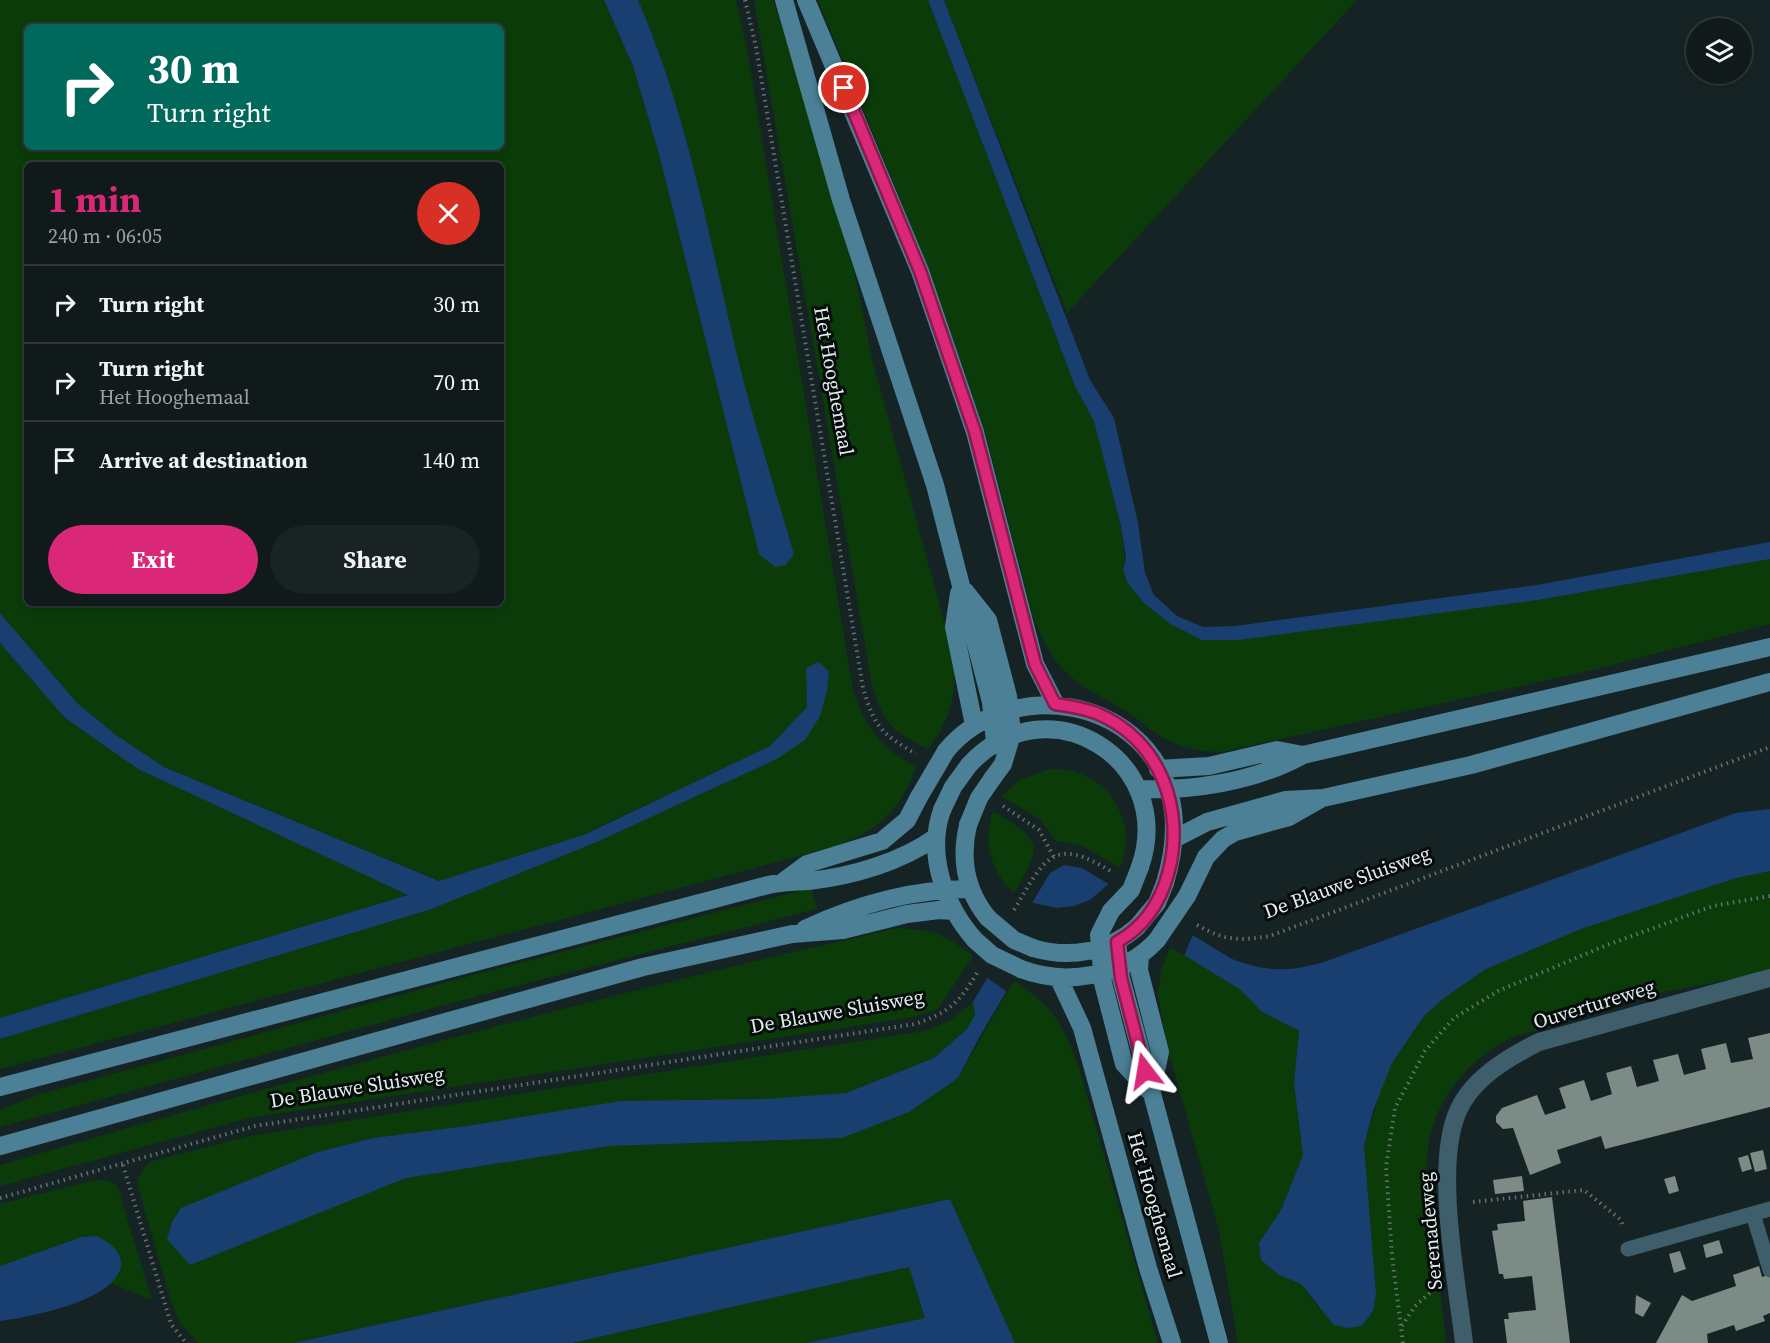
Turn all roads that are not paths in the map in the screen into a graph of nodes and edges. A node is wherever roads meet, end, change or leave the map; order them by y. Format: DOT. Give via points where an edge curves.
graph roads {
  1 [pos="784,0"];
  2 [pos="806,0"];
  3 [pos="960,585"];
  4 [pos="1770,647"];
  5 [pos="1770,682"];
  6 [pos="1055,704"];
  7 [pos="1002,713"];
  8 [pos="974,725"];
  9 [pos="1012,734"];
  10 [pos="995,742"];
  11 [pos="1303,755"];
  12 [pos="1158,769"];
  13 [pos="1137,789"];
  14 [pos="1168,790"];
  15 [pos="1323,798"];
  16 [pos="936,837"];
  17 [pos="1174,839"];
  18 [pos="784,881"];
  19 [pos="944,889"];
  20 [pos="970,889"];
  21 [pos="953,911"];
  22 [pos="792,934"];
  23 [pos="1117,942"];
  24 [pos="1099,948"];
  25 [pos="1140,955"];
  26 [pos="1119,965"];
  27 [pos="1101,972"];
  28 [pos="1770,978"];
  29 [pos="1059,979"];
  30 [pos="0,1087"];
  31 [pos="1151,1094"];
  32 [pos="1456,1115"];
  33 [pos="0,1146"];
  34 [pos="1770,1209"];
  35 [pos="1753,1214"];
  36 [pos="1628,1249"];
  37 [pos="1770,1270"];
  38 [pos="1172,1343"];
  39 [pos="1219,1343"];
  40 [pos="1464,1343"];
  1 -- 3 [label="main road" via="852,234 935,485"];
  2 -- 6 [label="main road" via="920,271 975,432 1035,664"];
  3 -- 7 [label="main road" via="988,620"];
  3 -- 8 [label="main road" via="954,627"];
  4 -- 11 [label="main road"];
  5 -- 15 [label="main road" via="1471,765"];
  6 -- 7 [label="main road"];
  6 -- 12 [label="main road" via="1095,712 1119,726"];
  7 -- 8 [label="main road"];
  7 -- 9 [label="main road"];
  7 -- 10 [label="main road"];
  8 -- 18 [label="main road, bridge" via="946,751 907,820 882,841 807,864"];
  9 -- 10 [label="main road"];
  9 -- 13 [label="main road" via="1052,729 1092,739 1110,750"];
  9 -- 20 [label="main road, bridge" via="1003,764 979,798 968,825 964,853"];
  10 -- 16 [label="main road, bridge" via="969,765 953,787 942,810"];
  11 -- 12 [label="main road" via="1277,750 1209,766"];
  11 -- 14 [label="main road" via="1279,768 1215,784"];
  12 -- 14 [label="main road"];
  13 -- 14 [label="main road"];
  13 -- 24 [label="main road, bridge" via="1148,828 1140,867 1131,890 1102,925"];
  14 -- 17 [label="main road"];
  15 -- 17 [label="main road" via="1286,800 1207,822"];
  15 -- 25 [label="main road, bridge" via="1289,817 1235,832 1218,843 1157,940"];
  16 -- 18 [label="main road" via="899,859 810,881"];
  16 -- 19 [label="main road"];
  17 -- 23 [label="main road, bridge" via="1157,903 1137,927"];
  18 -- 30 [label="main road"];
  19 -- 20 [label="main road, De Blauwe Sluisweg"];
  19 -- 21 [label="main road"];
  19 -- 22 [label="main road, De Blauwe Sluisweg" via="838,914"];
  20 -- 24 [label="main road, bridge" via="988,918 1014,940 1060,954"];
  21 -- 22 [label="main road, De Blauwe Sluisweg" via="939,910 843,930"];
  21 -- 29 [label="main road, bridge" via="992,955 1021,969"];
  22 -- 33 [label="main road, De Blauwe Sluisweg" via="643,967"];
  23 -- 24 [label="main road"];
  23 -- 26 [label="main road, Het Hooghemaal"];
  24 -- 27 [label="main road, Het Hooghemaal"];
  25 -- 26 [label="main road"];
  25 -- 31 [label="main road, Het Hooghemaal" via="1139,970 1160,1052"];
  26 -- 27 [label="main road"];
  26 -- 31 [label="main road, Het Hooghemaal"];
  27 -- 29 [label="main road"];
  27 -- 31 [label="main road, Het Hooghemaal" via="1124,1064"];
  28 -- 32 [label="street, Ouvertureweg" via="1539,1042 1505,1060 1474,1088"];
  29 -- 38 [label="main road, Het Hooghemaal" via="1082,1028"];
  31 -- 39 [label="main road, Het Hooghemaal"];
  32 -- 40 [label="street, Serenadeweg" via="1446,1155"];
  34 -- 35 [label="lane"];
  35 -- 36 [label="lane"];
  35 -- 37 [label="lane"];
}
